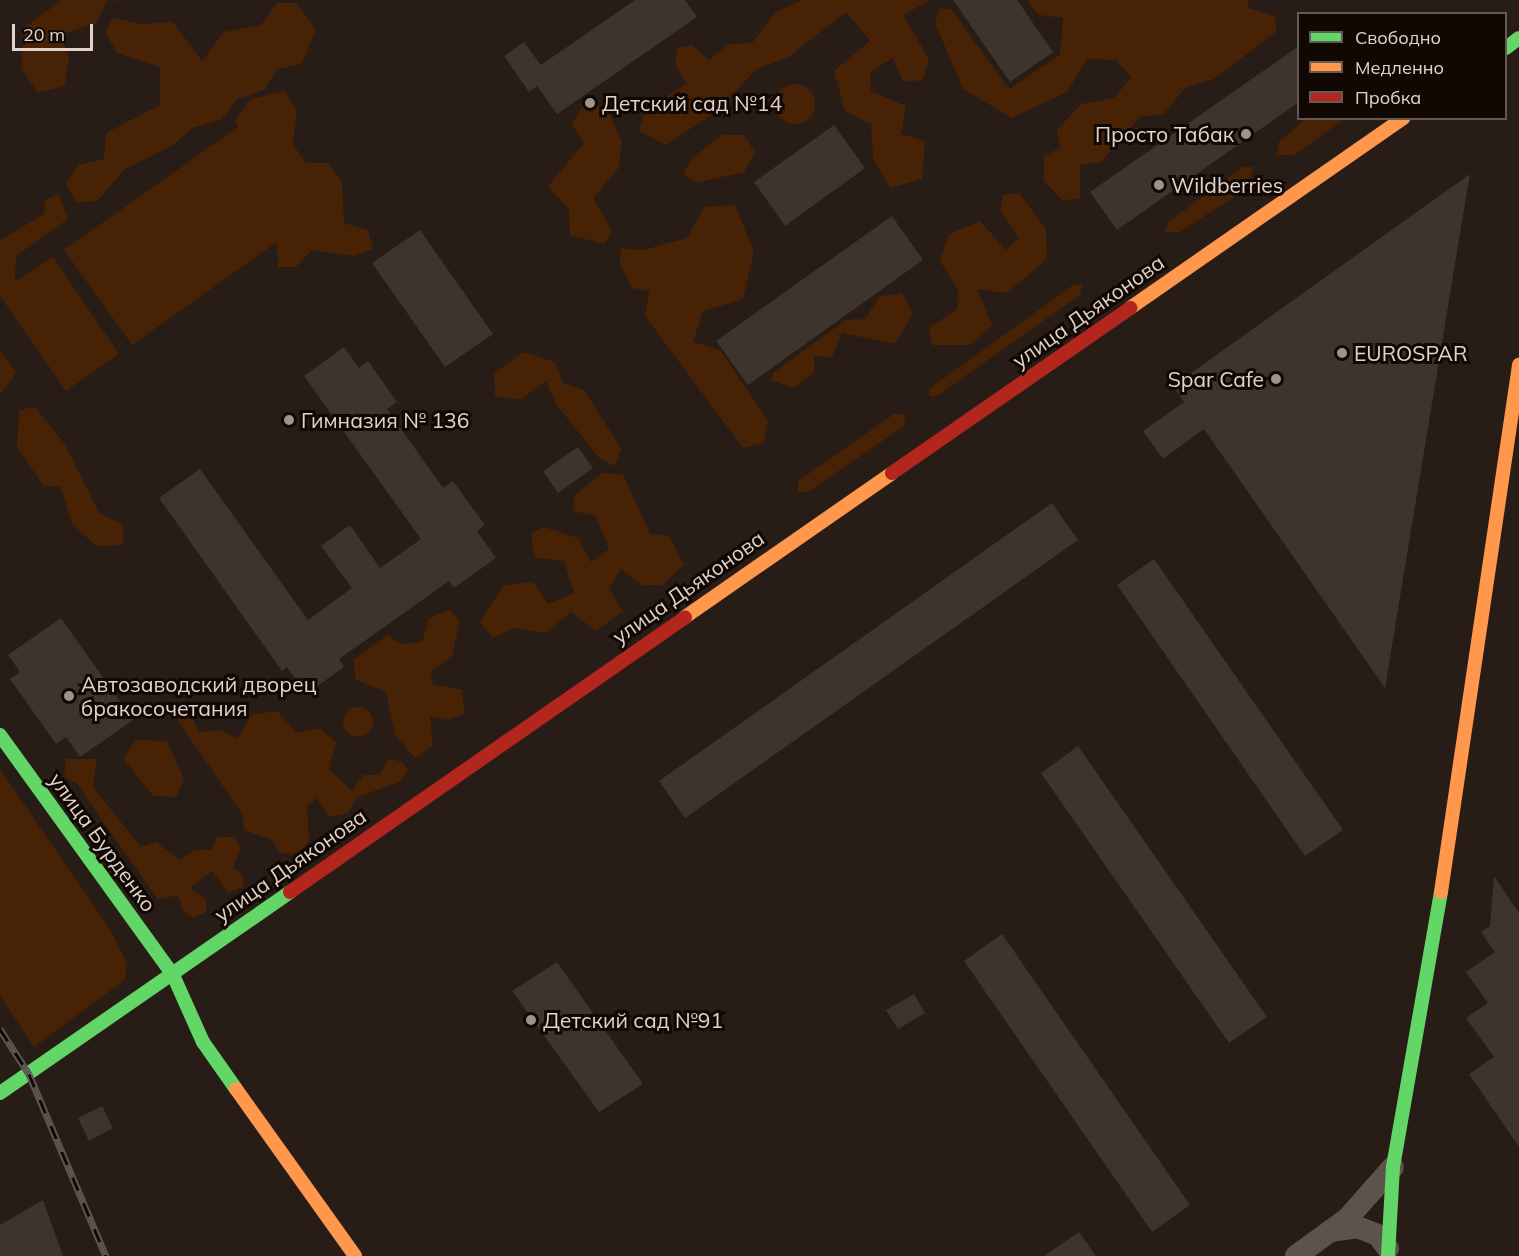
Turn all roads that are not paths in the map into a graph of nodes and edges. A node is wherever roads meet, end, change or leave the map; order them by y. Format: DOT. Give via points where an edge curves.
graph roads {
  1 [pos="1519,38"];
  2 [pos="1507,47"];
  3 [pos="1400,120"];
  4 [pos="1519,365"];
  5 [pos="0,735"];
  6 [pos="172,975"];
  7 [pos="0,1093"];
  8 [pos="1393,1167"];
  9 [pos="1333,1229"];
  10 [pos="1387,1254"];
  11 [pos="1299,1255"];
  12 [pos="355,1256"];
  1 -- 2 [label="main road"];
  3 -- 6 [label="main road, улица Дьяконова"];
  4 -- 8 [label="main road" via="1466,753"];
  5 -- 6 [label="main road, улица Бурденко"];
  6 -- 7 [label="main road, улица Дьяконова"];
  6 -- 12 [label="main road, улица Бурденко" via="203,1042"];
  8 -- 9 [label="street"];
  8 -- 10 [label="main road"];
  9 -- 10 [label="street" via="1357,1227 1378,1235"];
  9 -- 11 [label="street"];
}
